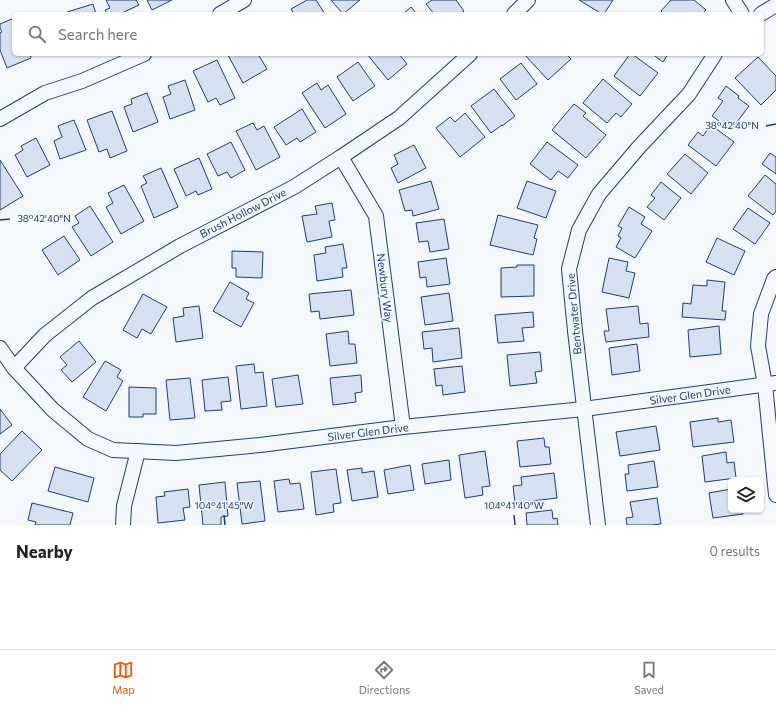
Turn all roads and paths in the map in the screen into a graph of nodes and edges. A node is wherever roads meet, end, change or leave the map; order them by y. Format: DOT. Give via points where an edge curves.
graph roads {
  1 [pos="244,0"];
  2 [pos="528,0"];
  3 [pos="733,0"];
  4 [pos="776,5"];
  5 [pos="223,12"];
  6 [pos="516,12"];
  7 [pos="741,12"];
  8 [pos="764,12"];
  9 [pos="140,56"];
  10 [pos="468,56"];
  11 [pos="714,56"];
  12 [pos="0,119"];
  13 [pos="341,157"];
  14 [pos="776,277"];
  15 [pos="0,348"];
  16 [pos="14,368"];
  17 [pos="770,384"];
  18 [pos="584,409"];
  19 [pos="403,427"];
  20 [pos="138,451"];
  21 [pos="776,495"];
  22 [pos="123,525"];
  23 [pos="598,525"];
  1 -- 5 [label="street"];
  2 -- 6 [label="street"];
  3 -- 7 [label="street"];
  4 -- 8 [label="street"];
  9 -- 12 [label="street" via="82,82 45,93"];
  10 -- 13 [label="street, Brush Hollow Drive" via="399,118"];
  11 -- 18 [label="street, Bentwater Drive" via="689,94 599,194 579,230 569,269"];
  13 -- 16 [label="street, Brush Hollow Drive" via="294,187 180,246 92,298 46,335"];
  13 -- 19 [label="street, Newbury Way" via="376,216"];
  14 -- 17 [label="street" via="760,314 758,346"];
  15 -- 16 [label="street, Silver Glen Drive"];
  16 -- 20 [label="street, Silver Glen Drive" via="53,410 88,439 113,450"];
  17 -- 18 [label="street, Silver Glen Drive"];
  17 -- 21 [label="street"];
  18 -- 19 [label="street, Silver Glen Drive"];
  18 -- 23 [label="street, Bentwater Drive"];
  19 -- 20 [label="street, Silver Glen Drive" via="176,453"];
  20 -- 22 [label="street" via="124,506"];
}
